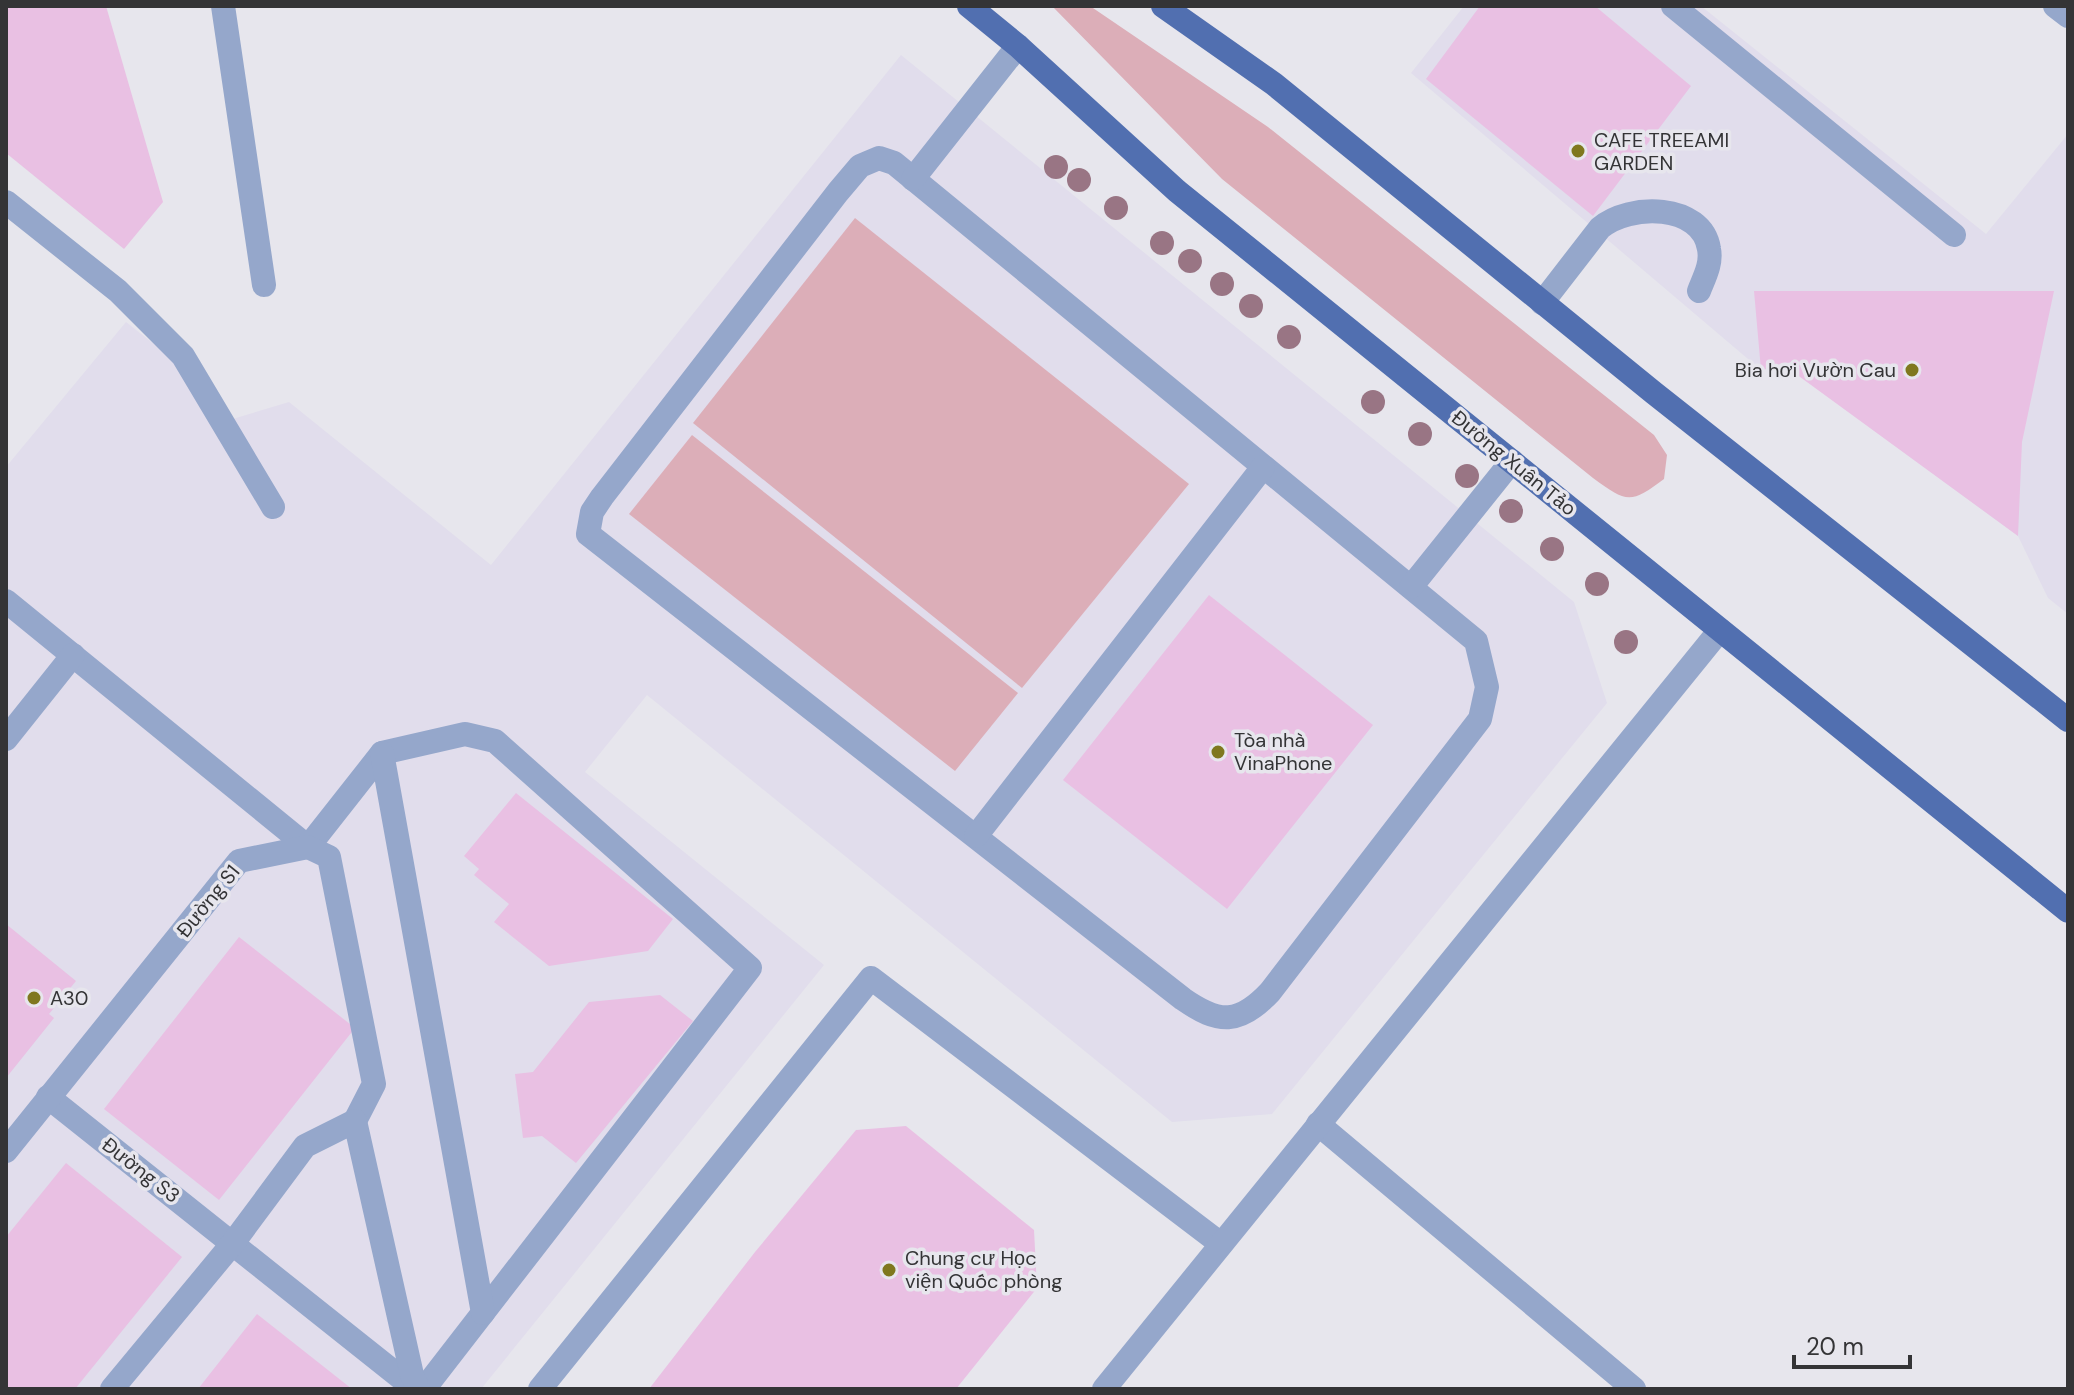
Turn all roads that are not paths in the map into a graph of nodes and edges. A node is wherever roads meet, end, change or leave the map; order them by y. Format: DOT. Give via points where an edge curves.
graph roads {
  1 [pos="223,6"];
  2 [pos="969,6"];
  3 [pos="1163,6"];
  4 [pos="1673,6"];
  5 [pos="2055,6"];
  6 [pos="2068,16"];
  7 [pos="1018,46"];
  8 [pos="913,179"];
  9 [pos="6,202"];
  10 [pos="1954,235"];
  11 [pos="264,285"];
  12 [pos="1699,291"];
  13 [pos="1542,303"];
  14 [pos="1512,461"];
  15 [pos="1263,467"];
  16 [pos="273,507"];
  17 [pos="1411,587"];
  18 [pos="6,601"];
  19 [pos="1720,630"];
  20 [pos="73,655"];
  21 [pos="2068,720"];
  22 [pos="6,739"];
  23 [pos="382,753"];
  24 [pos="976,836"];
  25 [pos="308,847"];
  26 [pos="2068,911"];
  27 [pos="48,1097"];
  28 [pos="355,1121"];
  29 [pos="1318,1124"];
  30 [pos="6,1151"];
  31 [pos="233,1243"];
  32 [pos="1221,1244"];
  33 [pos="483,1313"];
  34 [pos="112,1389"];
  35 [pos="419,1389"];
  36 [pos="540,1389"];
  37 [pos="1104,1389"];
  38 [pos="1634,1389"];
  1 -- 11 [label="street"];
  2 -- 7 [label="main road, Đường Xuân Tảo"];
  3 -- 13 [label="main road" via="1274,84"];
  4 -- 10 [label="street"];
  5 -- 6 [label="street"];
  7 -- 8 [label="street"];
  7 -- 14 [label="main road, Đường Xuân Tảo" via="1177,191"];
  8 -- 15 [label="street"];
  8 -- 24 [label="street" via="879,158 860,166 602,497 592,512 588,534"];
  9 -- 16 [label="street" via="118,291 183,356"];
  12 -- 13 [label="street" via="1710,257 1703,232 1673,215 1636,210 1611,218 1600,228"];
  13 -- 21 [label="main road"];
  14 -- 17 [label="street"];
  14 -- 19 [label="main road, Đường Xuân Tảo"];
  15 -- 17 [label="street"];
  15 -- 24 [label="street"];
  17 -- 24 [label="street" via="1476,641 1487,687 1480,719 1270,992 1241,1016 1221,1018 1191,1005"];
  18 -- 20 [label="street"];
  19 -- 26 [label="main road, Đường Xuân Tảo"];
  19 -- 29 [label="street"];
  20 -- 22 [label="street"];
  20 -- 25 [label="street"];
  23 -- 25 [label="street"];
  23 -- 33 [label="street"];
  23 -- 33 [label="street" via="465,734 495,741 750,968"];
  25 -- 27 [label="street, Đường S1" via="239,861"];
  25 -- 28 [label="street" via="329,857 374,1084"];
  27 -- 30 [label="street, Đường S1"];
  27 -- 31 [label="street, Đường S3"];
  28 -- 31 [label="street" via="305,1146"];
  28 -- 35 [label="street"];
  29 -- 32 [label="street"];
  29 -- 38 [label="street"];
  31 -- 34 [label="street"];
  31 -- 35 [label="street, Đường S3"];
  32 -- 36 [label="street" via="871,978"];
  32 -- 37 [label="street"];
  33 -- 35 [label="street"];
}
